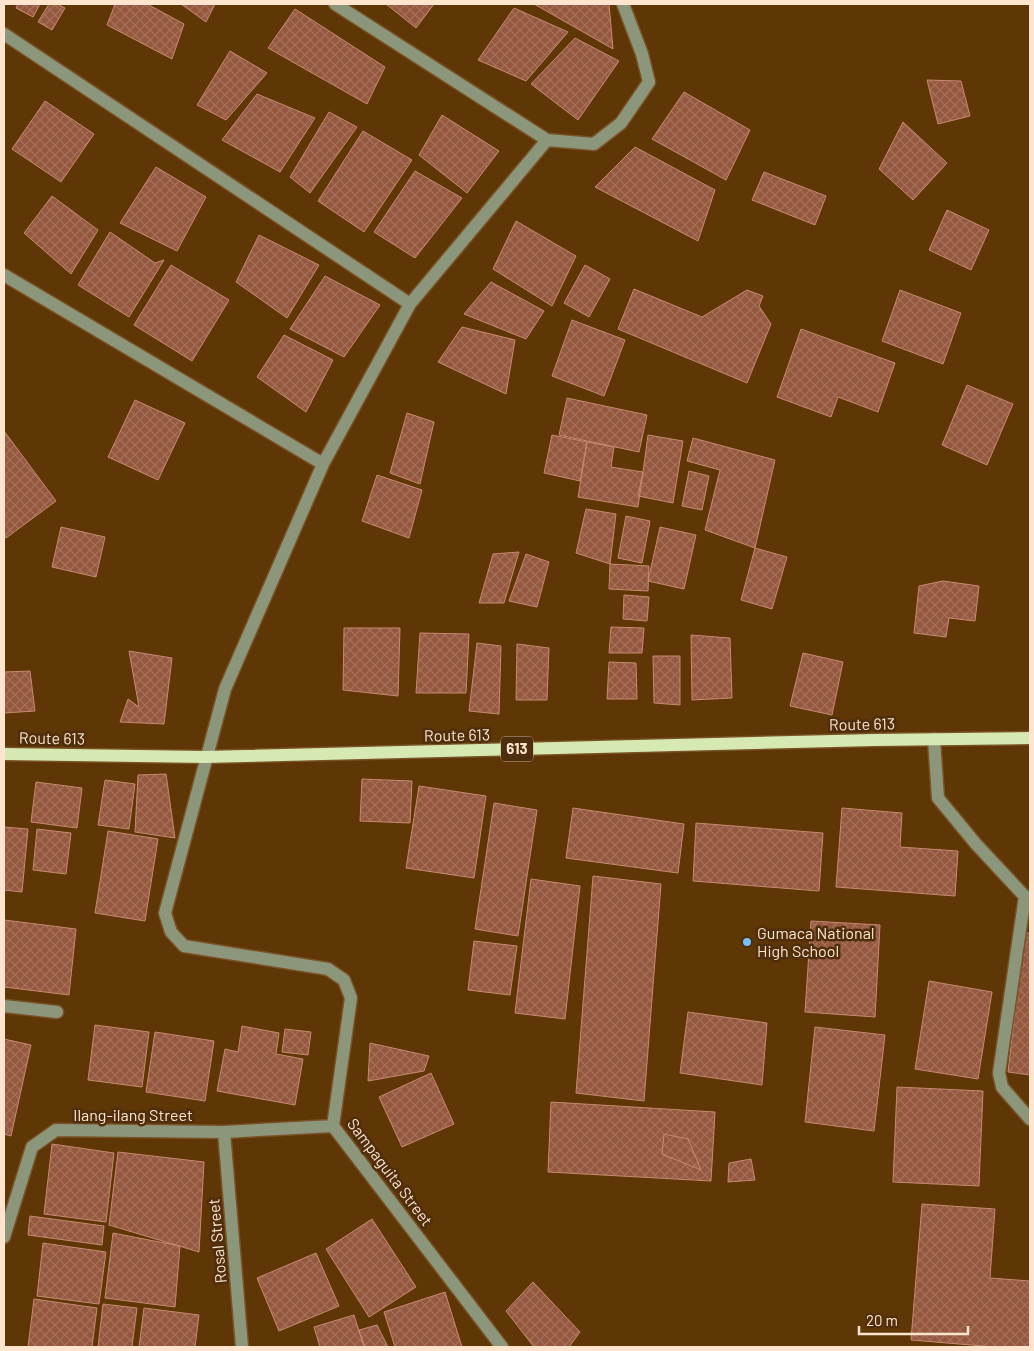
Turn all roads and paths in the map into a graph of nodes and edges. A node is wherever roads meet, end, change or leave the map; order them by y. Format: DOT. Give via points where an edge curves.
graph roads {
  1 [pos="335,4"];
  2 [pos="622,4"];
  3 [pos="4,34"];
  4 [pos="547,140"];
  5 [pos="4,275"];
  6 [pos="410,304"];
  7 [pos="323,464"];
  8 [pos="1030,738"];
  9 [pos="934,739"];
  10 [pos="4,754"];
  11 [pos="205,757"];
  12 [pos="1028,899"];
  13 [pos="4,1006"];
  14 [pos="57,1012"];
  15 [pos="1030,1120"];
  16 [pos="333,1126"];
  17 [pos="224,1132"];
  18 [pos="4,1237"];
  19 [pos="242,1347"];
  20 [pos="502,1347"];
  1 -- 4 [label="street"];
  2 -- 4 [label="street" via="642,54 648,82 621,123 594,144"];
  3 -- 6 [label="street"];
  4 -- 6 [label="street"];
  5 -- 7 [label="street"];
  6 -- 7 [label="street"];
  7 -- 11 [label="street" via="225,689"];
  8 -- 9 [label="main road, Route 613 / 613"];
  9 -- 11 [label="main road, Route 613 / 613"];
  9 -- 12 [label="street" via="938,798"];
  10 -- 11 [label="main road, Route 613 / 613"];
  11 -- 16 [label="street, Sampaguita Street" via="165,913 172,932 184,946 328,969 344,980 350,998"];
  12 -- 15 [label="street" via="999,1073 1002,1088"];
  13 -- 14 [label="street"];
  16 -- 17 [label="street, Ilang-ilang Street"];
  16 -- 20 [label="street, Sampaguita Street"];
  17 -- 18 [label="street, Ilang-ilang Street" via="56,1130 32,1147"];
  17 -- 19 [label="street, Rosal Street"];
}
